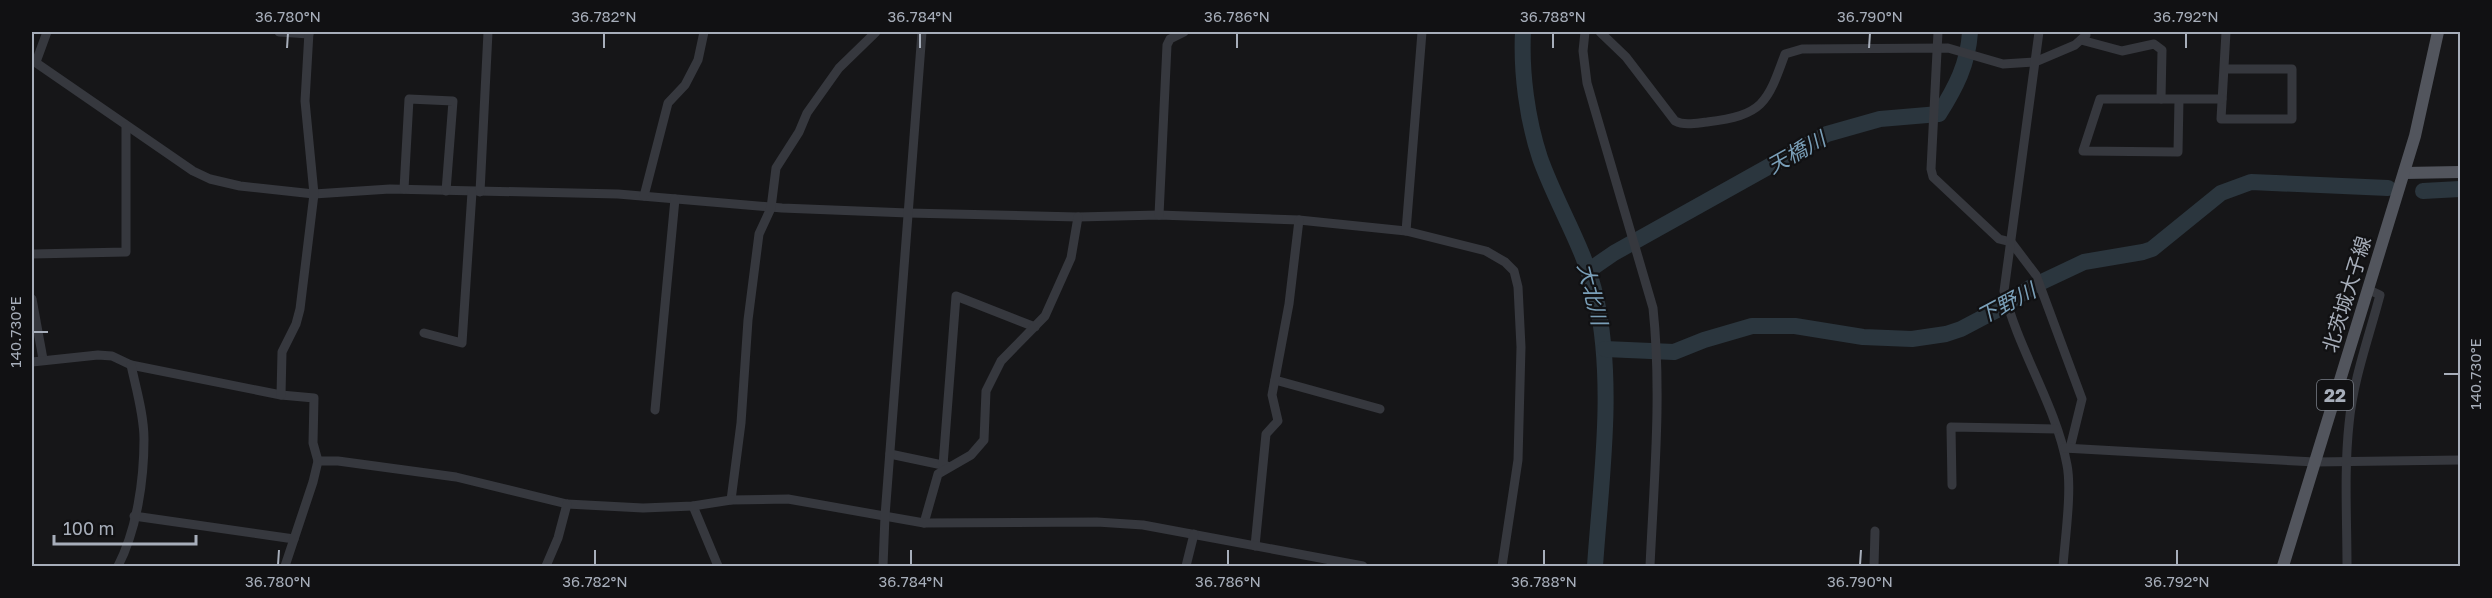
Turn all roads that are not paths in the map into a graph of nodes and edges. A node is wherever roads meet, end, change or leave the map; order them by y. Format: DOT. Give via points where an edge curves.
graph roads {
  1 [pos="47,32"];
  2 [pos="279,32"];
  3 [pos="488,32"];
  4 [pos="704,32"];
  5 [pos="876,32"];
  6 [pos="922,32"];
  7 [pos="1184,32"];
  8 [pos="1422,32"];
  9 [pos="1585,32"];
  10 [pos="1600,32"];
  11 [pos="1938,32"];
  12 [pos="2039,32"];
  13 [pos="2226,32"];
  14 [pos="2438,32"];
  15 [pos="309,33"];
  16 [pos="2083,35"];
  17 [pos="1937,47"];
  18 [pos="34,61"];
  19 [pos="2035,62"];
  20 [pos="2224,69"];
  21 [pos="2160,99"];
  22 [pos="2179,99"];
  23 [pos="2222,99"];
  24 [pos="126,126"];
  25 [pos="2404,172"];
  26 [pos="2460,172"];
  27 [pos="404,189"];
  28 [pos="446,191"];
  29 [pos="476,192"];
  30 [pos="314,194"];
  31 [pos="644,196"];
  32 [pos="675,199"];
  33 [pos="771,207"];
  34 [pos="908,213"];
  35 [pos="1158,215"];
  36 [pos="1078,217"];
  37 [pos="1299,220"];
  38 [pos="1406,231"];
  39 [pos="2011,242"];
  40 [pos="32,254"];
  41 [pos="2367,289"];
  42 [pos="32,299"];
  43 [pos="1035,327"];
  44 [pos="424,333"];
  45 [pos="43,359"];
  46 [pos="32,362"];
  47 [pos="131,365"];
  48 [pos="1275,380"];
  49 [pos="281,395"];
  50 [pos="1380,409"];
  51 [pos="655,410"];
  52 [pos="2056,429"];
  53 [pos="2066,448"];
  54 [pos="890,454"];
  55 [pos="2460,460"];
  56 [pos="318,461"];
  57 [pos="2347,461"];
  58 [pos="2315,462"];
  59 [pos="947,466"];
  60 [pos="1952,484"];
  61 [pos="731,500"];
  62 [pos="567,504"];
  63 [pos="693,506"];
  64 [pos="134,516"];
  65 [pos="885,516"];
  66 [pos="924,523"];
  67 [pos="1875,531"];
  68 [pos="1194,534"];
  69 [pos="294,539"];
  70 [pos="1255,546"];
  71 [pos="118,567"];
  72 [pos="285,567"];
  73 [pos="546,567"];
  74 [pos="718,567"];
  75 [pos="884,567"];
  76 [pos="1186,567"];
  77 [pos="1363,567"];
  78 [pos="1502,567"];
  79 [pos="1650,567"];
  80 [pos="1874,567"];
  81 [pos="2063,567"];
  82 [pos="2283,567"];
  83 [pos="2347,567"];
  1 -- 18 [label="street"];
  2 -- 15 [label="street"];
  3 -- 29 [label="street"];
  4 -- 31 [label="street" via="698,60 685,85 668,103"];
  5 -- 33 [label="street" via="839,68 807,114 776,168"];
  6 -- 34 [label="street"];
  7 -- 35 [label="street" via="1167,45"];
  8 -- 38 [label="street"];
  9 -- 79 [label="street" via="1587,83 1653,308 1655,443"];
  10 -- 17 [label="street" via="1626,57 1680,124 1738,118 1755,110 1774,86 1785,54 1802,49"];
  11 -- 17 [label="street"];
  12 -- 19 [label="street"];
  13 -- 20 [label="street"];
  14 -- 25 [label="main road, 北茨城大子線 / 22" via="2425,99"];
  15 -- 30 [label="street" via="305,100"];
  16 -- 19 [label="street" via="2075,45"];
  16 -- 21 [label="street" via="2122,51 2154,45 2162,51"];
  17 -- 19 [label="street" via="2003,64"];
  17 -- 39 [label="street" via="1933,177 1999,239"];
  18 -- 24 [label="street"];
  19 -- 39 [label="street"];
  20 -- 23 [label="street"];
  20 -- 23 [label="street" via="2292,69 2292,119 2221,119"];
  21 -- 22 [label="street"];
  21 -- 22 [label="street" via="2100,99 2083,151 2178,152"];
  22 -- 23 [label="street"];
  24 -- 30 [label="street" via="210,178 240,186"];
  24 -- 40 [label="street" via="126,252"];
  25 -- 26 [label="main road"];
  25 -- 41 [label="main road, 北茨城大子線 / 22"];
  27 -- 28 [label="street"];
  27 -- 28 [label="street" via="409,99 453,101"];
  27 -- 30 [label="street"];
  28 -- 29 [label="street"];
  29 -- 31 [label="street"];
  29 -- 44 [label="street" via="462,343"];
  30 -- 49 [label="street" via="300,309 282,352"];
  31 -- 32 [label="street"];
  32 -- 33 [label="street"];
  32 -- 51 [label="street"];
  33 -- 34 [label="street"];
  33 -- 61 [label="street" via="759,234"];
  34 -- 36 [label="street"];
  34 -- 54 [label="street"];
  35 -- 36 [label="street"];
  35 -- 37 [label="street"];
  36 -- 43 [label="street" via="1071,258 1045,316"];
  37 -- 38 [label="street"];
  37 -- 48 [label="street"];
  38 -- 78 [label="street" via="1486,251 1514,271 1521,348 1518,459"];
  39 -- 52 [label="street" via="2006,270 2007,302"];
  39 -- 53 [label="street" via="2036,275 2082,399"];
  41 -- 57 [label="street" via="2380,295 2352,401"];
  41 -- 58 [label="main road, 北茨城大子線 / 22"];
  42 -- 45 [label="street"];
  43 -- 59 [label="street" via="1001,362 986,391 984,440 971,455"];
  43 -- 59 [label="street" via="956,296"];
  45 -- 46 [label="street"];
  45 -- 47 [label="street" via="112,356"];
  47 -- 49 [label="street"];
  47 -- 64 [label="street" via="144,436"];
  48 -- 50 [label="street"];
  48 -- 70 [label="street" via="1272,394 1278,421 1266,434"];
  49 -- 56 [label="street" via="314,398 313,442"];
  52 -- 53 [label="street"];
  52 -- 60 [label="street" via="1951,427"];
  53 -- 58 [label="street"];
  53 -- 81 [label="street"];
  54 -- 59 [label="street"];
  54 -- 65 [label="street"];
  55 -- 57 [label="street"];
  56 -- 62 [label="street" via="456,477"];
  56 -- 69 [label="street"];
  57 -- 58 [label="street"];
  57 -- 83 [label="street"];
  58 -- 82 [label="main road, 北茨城大子線 / 22"];
  59 -- 66 [label="street" via="938,474"];
  61 -- 63 [label="street"];
  61 -- 65 [label="street" via="788,499"];
  62 -- 63 [label="street"];
  62 -- 73 [label="street"];
  63 -- 74 [label="street"];
  64 -- 69 [label="street"];
  64 -- 71 [label="street"];
  65 -- 66 [label="street"];
  65 -- 75 [label="street"];
  66 -- 68 [label="street" via="1097,522"];
  67 -- 80 [label="street"];
  68 -- 70 [label="street"];
  68 -- 76 [label="street"];
  69 -- 72 [label="street"];
  70 -- 77 [label="street"];
}
